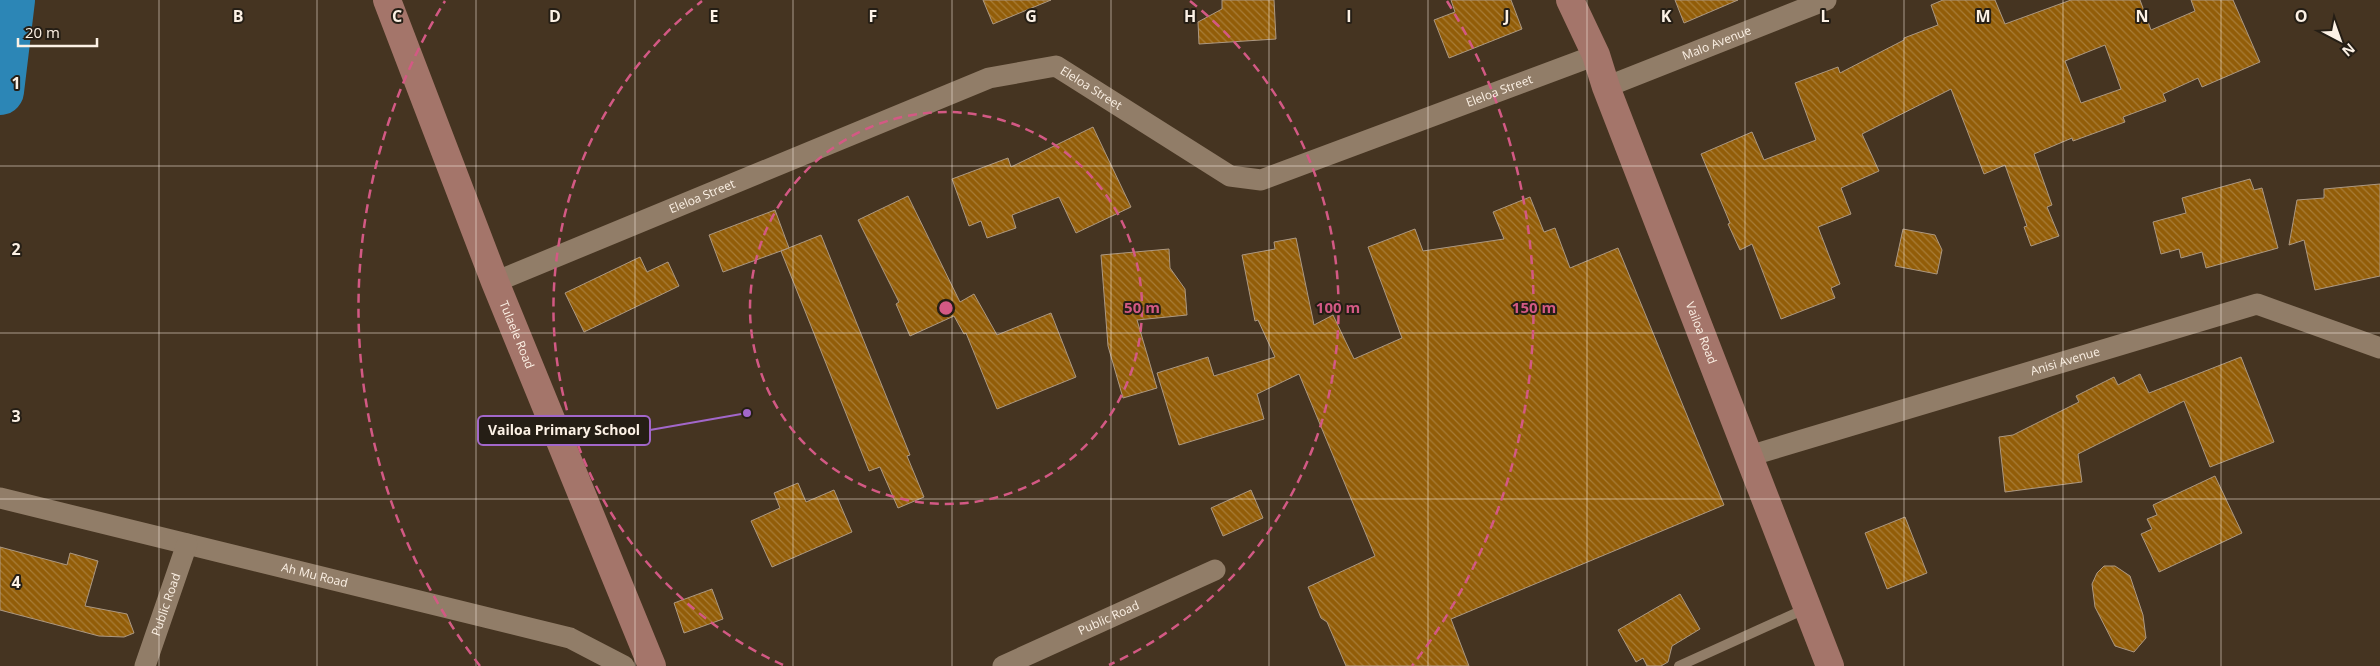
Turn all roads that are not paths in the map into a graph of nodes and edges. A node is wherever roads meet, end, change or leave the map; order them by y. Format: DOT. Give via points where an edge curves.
graph roads {
  1 [pos="387,0"];
  2 [pos="1570,0"];
  3 [pos="1826,0"];
  4 [pos="1596,55"];
  5 [pos="1606,87"];
  6 [pos="496,282"];
  7 [pos="2380,348"];
  8 [pos="1749,456"];
  9 [pos="0,498"];
  10 [pos="187,544"];
  11 [pos="1215,570"];
  12 [pos="1808,607"];
  13 [pos="145,666"];
  14 [pos="624,666"];
  15 [pos="652,666"];
  16 [pos="1003,666"];
  17 [pos="1679,666"];
  18 [pos="1830,666"];
  1 -- 6 [label="main road, Tulaele Road"];
  2 -- 4 [label="main road, Vailoa Road"];
  3 -- 5 [label="street, Malo Avenue"];
  4 -- 5 [label="main road, Vailoa Road"];
  4 -- 6 [label="street, Eleloa Street" via="1261,180 1230,176 1056,66 989,78"];
  5 -- 8 [label="main road, Vailoa Road"];
  6 -- 15 [label="main road, Tulaele Road"];
  7 -- 8 [label="street, Anisi Avenue" via="2257,304"];
  8 -- 12 [label="main road, Vailoa Road"];
  9 -- 10 [label="street, Ah Mu Road"];
  10 -- 13 [label="street, Public Road"];
  10 -- 14 [label="street, Ah Mu Road" via="570,638"];
  11 -- 16 [label="street, Public Road"];
  12 -- 17 [label="lane"];
  12 -- 18 [label="main road, Vailoa Road"];
}
